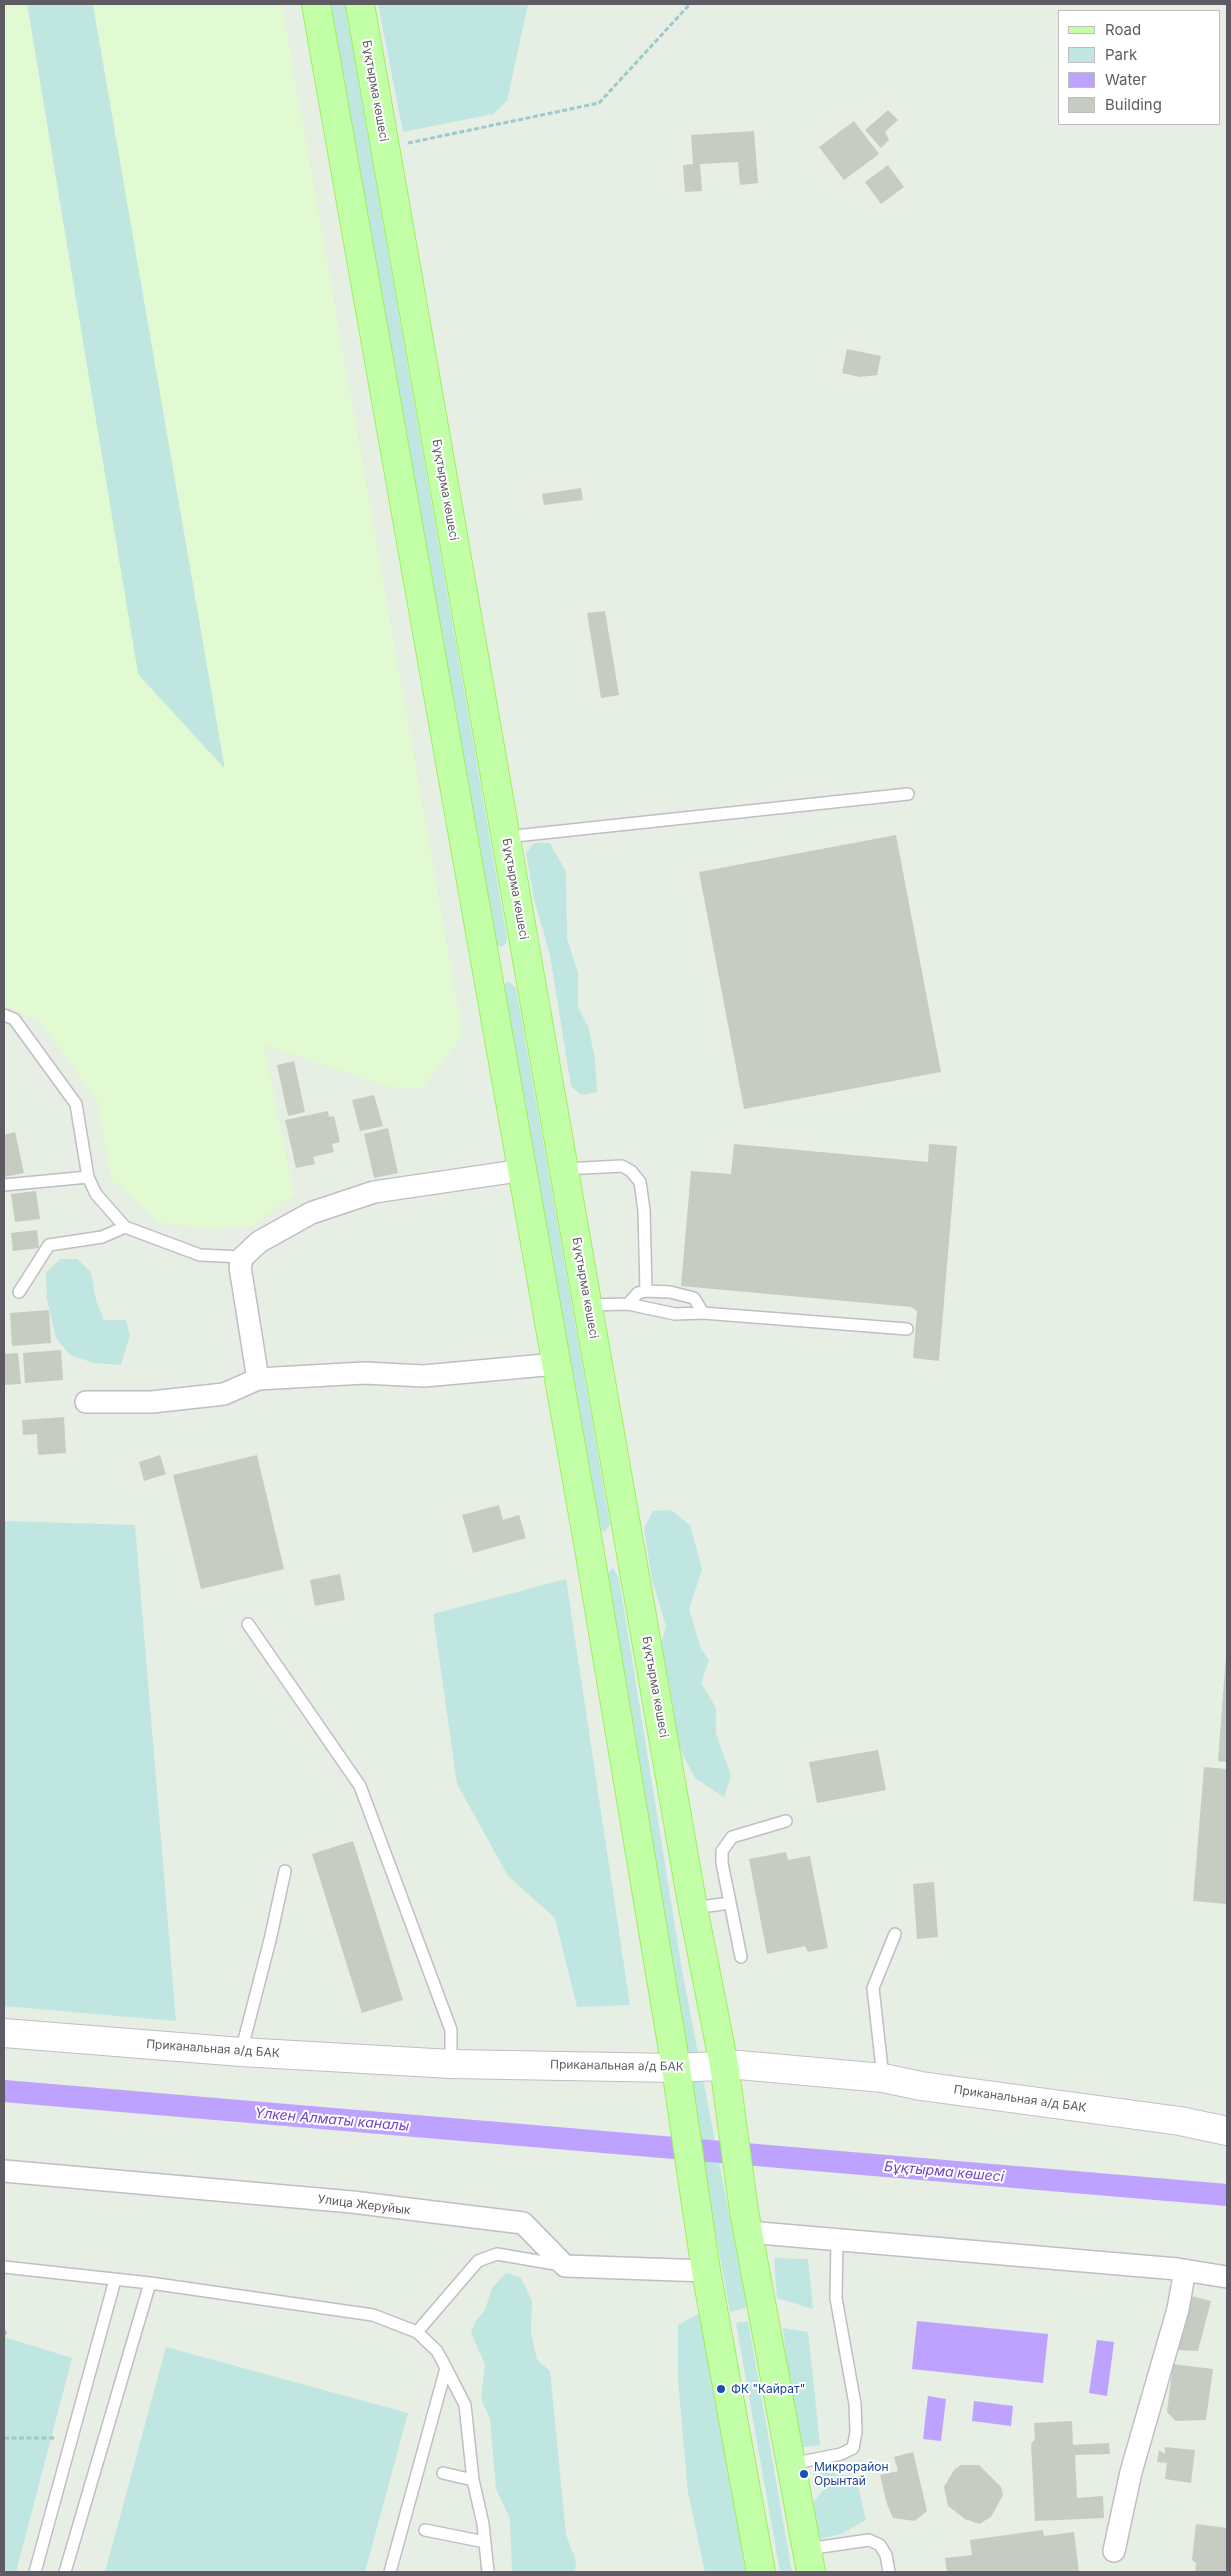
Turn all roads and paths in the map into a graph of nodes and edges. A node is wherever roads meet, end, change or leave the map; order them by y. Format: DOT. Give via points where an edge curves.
graph roads {
  1 [pos="316,4"];
  2 [pos="360,4"];
  3 [pos="690,4"];
  4 [pos="385,148"];
  5 [pos="908,794"];
  6 [pos="506,837"];
  7 [pos="528,964"];
  8 [pos="488,968"];
  9 [pos="4,1014"];
  10 [pos="564,1169"];
  11 [pos="524,1170"];
  12 [pos="88,1177"];
  13 [pos="4,1185"];
  14 [pos="125,1227"];
  15 [pos="243,1257"];
  16 [pos="646,1290"];
  17 [pos="19,1292"];
  18 [pos="628,1304"];
  19 [pos="588,1305"];
  20 [pos="703,1313"];
  21 [pos="907,1329"];
  22 [pos="556,1364"];
  23 [pos="258,1380"];
  24 [pos="86,1402"];
  25 [pos="629,1542"];
  26 [pos="589,1548"];
  27 [pos="248,1624"];
  28 [pos="786,1821"];
  29 [pos="285,1871"];
  30 [pos="730,1902"];
  31 [pos="693,1908"];
  32 [pos="894,1934"];
  33 [pos="741,1957"];
  34 [pos="4,2033"];
  35 [pos="241,2052"];
  36 [pos="451,2064"];
  37 [pos="724,2065"];
  38 [pos="883,2078"];
  39 [pos="678,2080"];
  40 [pos="1227,2131"];
  41 [pos="4,2171"];
  42 [pos="746,2222"];
  43 [pos="837,2239"];
  44 [pos="565,2266"];
  45 [pos="4,2267"];
  46 [pos="1185,2270"];
  47 [pos="706,2271"];
  48 [pos="1227,2277"];
  49 [pos="115,2280"];
  50 [pos="150,2283"];
  51 [pos="417,2332"];
  52 [pos="446,2368"];
  53 [pos="4,2438"];
  54 [pos="72,2439"];
  55 [pos="790,2464"];
  56 [pos="443,2473"];
  57 [pos="473,2480"];
  58 [pos="425,2530"];
  59 [pos="485,2542"];
  60 [pos="1114,2551"];
  61 [pos="809,2561"];
  62 [pos="35,2572"];
  63 [pos="65,2572"];
  64 [pos="390,2572"];
  65 [pos="488,2572"];
  66 [pos="761,2572"];
  67 [pos="890,2572"];
  1 -- 8 [label="main road"];
  2 -- 4 [label="main road, Бұқтырма көшесі"];
  3 -- 4 [label="path" via="599,103"];
  4 -- 6 [label="main road, Бұқтырма көшесі"];
  5 -- 6 [label="lane"];
  6 -- 7 [label="main road, Бұқтырма көшесі"];
  7 -- 8 [label="main road"];
  7 -- 10 [label="main road, Бұқтырма көшесі"];
  8 -- 11 [label="main road"];
  9 -- 12 [label="lane" via="14,1019 76,1104"];
  10 -- 16 [label="lane" via="622,1166 640,1182"];
  10 -- 19 [label="main road, Бұқтырма көшесі"];
  11 -- 15 [label="street" via="374,1192 311,1213 259,1242"];
  11 -- 22 [label="main road"];
  12 -- 13 [label="lane"];
  12 -- 14 [label="lane" via="96,1194"];
  14 -- 15 [label="lane" via="200,1255"];
  14 -- 17 [label="lane" via="102,1238 49,1245"];
  15 -- 23 [label="street" via="240,1268"];
  16 -- 18 [label="lane" via="638,1293"];
  16 -- 20 [label="lane" via="694,1298"];
  18 -- 19 [label="lane"];
  18 -- 20 [label="lane" via="675,1314"];
  19 -- 25 [label="main road, Бұқтырма көшесі"];
  20 -- 21 [label="lane"];
  22 -- 23 [label="street" via="424,1376 364,1373"];
  22 -- 26 [label="main road"];
  23 -- 24 [label="street" via="224,1394 152,1402"];
  25 -- 26 [label="main road"];
  25 -- 31 [label="main road, Бұқтырма көшесі"];
  26 -- 39 [label="main road"];
  27 -- 36 [label="lane" via="360,1786 451,2030"];
  28 -- 30 [label="lane" via="732,1837 726,1844 722,1863"];
  29 -- 35 [label="lane"];
  30 -- 31 [label="lane"];
  30 -- 33 [label="lane"];
  31 -- 37 [label="main road, Бұқтырма көшесі"];
  32 -- 38 [label="lane" via="873,1988"];
  34 -- 35 [label="street, Приканальная а/д БАК"];
  35 -- 36 [label="street, Приканальная а/д БАК"];
  36 -- 39 [label="street, Приканальная а/д БАК"];
  37 -- 38 [label="street, Приканальная а/д БАК"];
  37 -- 39 [label="street, Приканальная а/д БАК"];
  37 -- 42 [label="main road, Бұқтырма көшесі"];
  38 -- 40 [label="street, Приканальная а/д БАК"];
  39 -- 47 [label="main road"];
  41 -- 44 [label="street, Улица Жеруйык" via="352,2202 523,2223"];
  42 -- 43 [label="street"];
  42 -- 55 [label="main road, Бұқтырма көшесі"];
  43 -- 46 [label="street"];
  43 -- 55 [label="lane" via="836,2298 855,2404 853,2448 841,2454"];
  44 -- 47 [label="street"];
  44 -- 51 [label="lane" via="497,2254 478,2261"];
  45 -- 49 [label="lane"];
  46 -- 48 [label="street"];
  46 -- 60 [label="street" via="1178,2309 1131,2472"];
  47 -- 66 [label="main road"];
  49 -- 50 [label="lane"];
  49 -- 54 [label="lane"];
  50 -- 51 [label="lane" via="373,2315"];
  50 -- 63 [label="lane"];
  51 -- 52 [label="lane" via="438,2351"];
  52 -- 57 [label="lane" via="465,2405"];
  52 -- 64 [label="lane"];
  53 -- 54 [label="path"];
  54 -- 62 [label="lane"];
  55 -- 61 [label="main road, Бұқтырма көшесі"];
  56 -- 57 [label="lane"];
  57 -- 59 [label="lane"];
  58 -- 59 [label="lane"];
  59 -- 65 [label="lane"];
  61 -- 67 [label="lane" via="869,2540 880,2545"];
}
